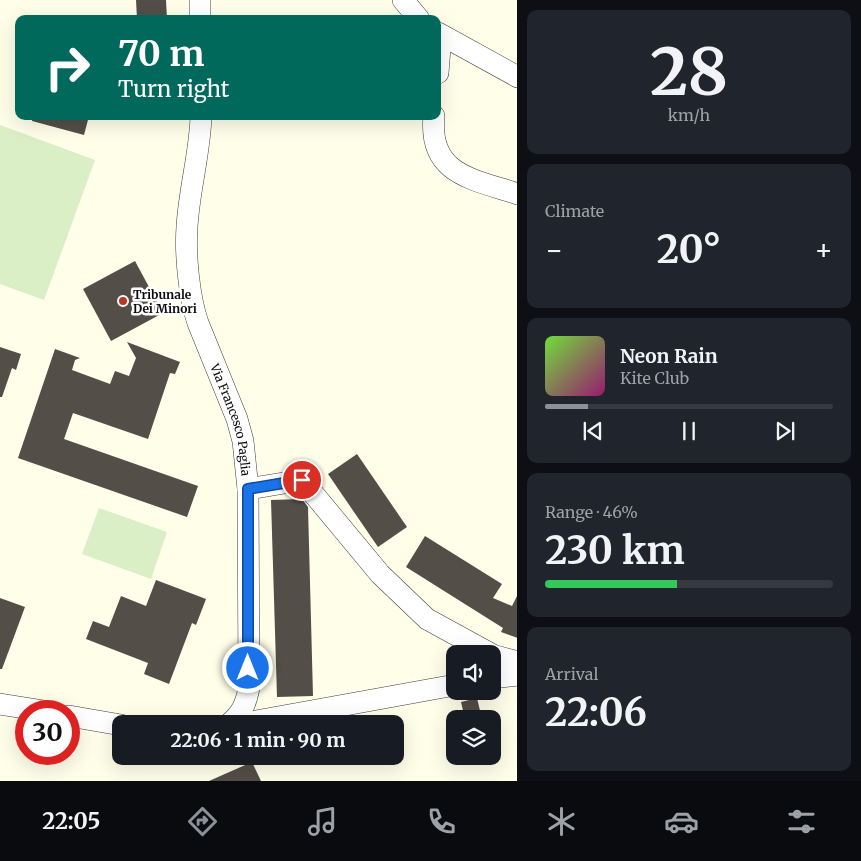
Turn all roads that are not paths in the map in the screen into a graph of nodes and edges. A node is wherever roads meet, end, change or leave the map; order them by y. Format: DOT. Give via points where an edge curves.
graph roads {
  1 [pos="200,0"];
  2 [pos="403,0"];
  3 [pos="200,15"];
  4 [pos="416,15"];
  5 [pos="441,35"];
  6 [pos="517,76"];
  7 [pos="200,120"];
  8 [pos="434,120"];
  9 [pos="517,194"];
  10 [pos="248,489"];
  11 [pos="475,645"];
  12 [pos="501,657"];
  13 [pos="517,662"];
  14 [pos="517,675"];
  15 [pos="501,677"];
  16 [pos="446,687"];
  17 [pos="0,704"];
  18 [pos="15,706"];
  19 [pos="237,715"];
  20 [pos="290,715"];
  21 [pos="80,718"];
  22 [pos="112,723"];
  1 -- 3 [label="street"];
  2 -- 4 [label="street"];
  5 -- 6 [label="street"];
  7 -- 10 [label="street, Via Francesco Paglia" via="187,228 193,309 237,418"];
  8 -- 9 [label="street" via="432,132 436,147 450,169"];
  10 -- 11 [label="street" via="302,480 380,574 427,619"];
  10 -- 19 [label="street, Via Francesco Paglia" via="249,688 246,701"];
  12 -- 13 [label="street"];
  14 -- 15 [label="street"];
  16 -- 20 [label="street"];
  17 -- 18 [label="street"];
  21 -- 22 [label="street"];
}
